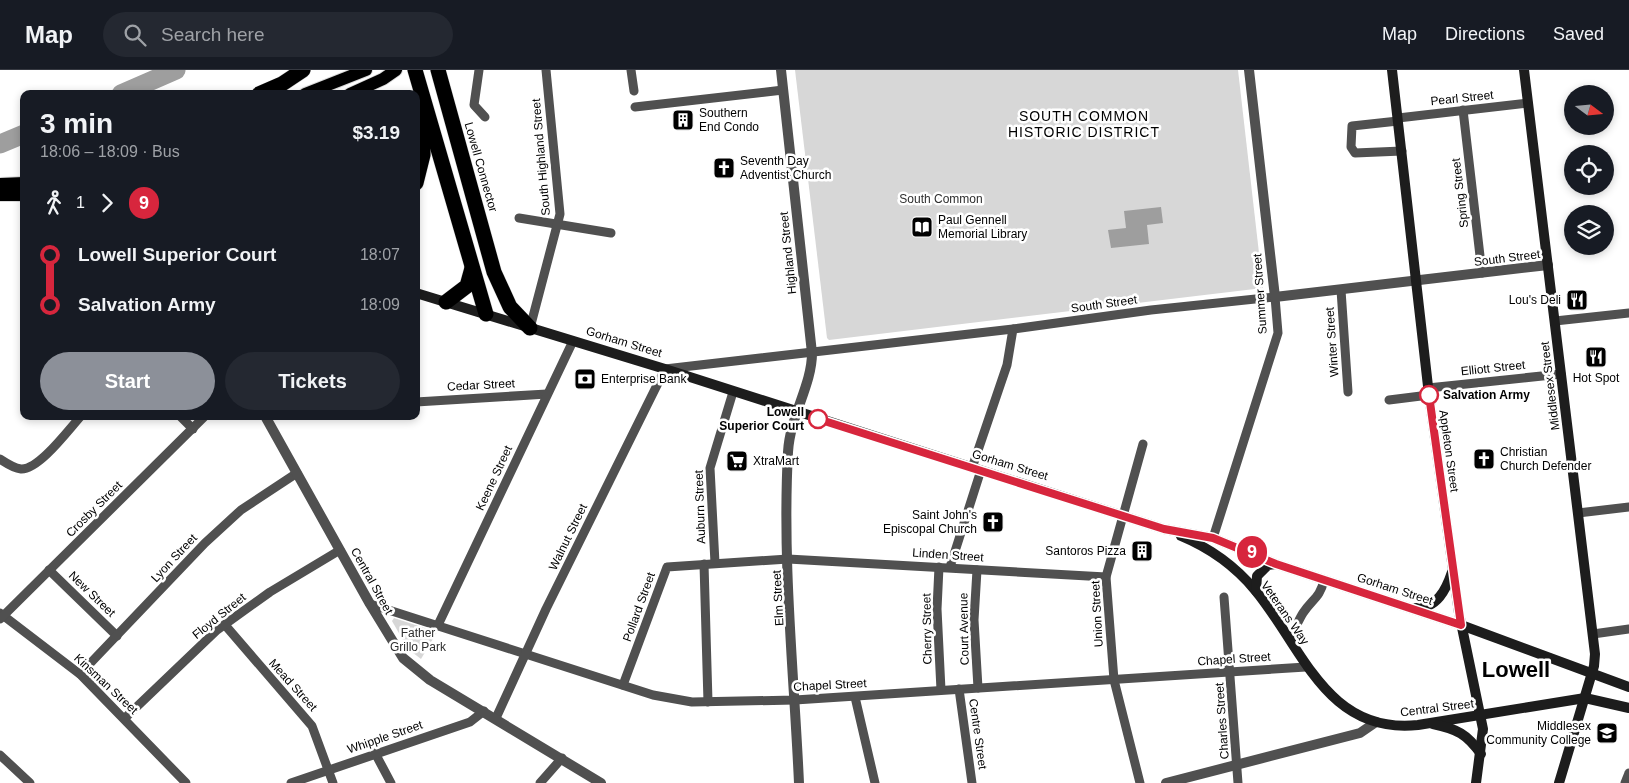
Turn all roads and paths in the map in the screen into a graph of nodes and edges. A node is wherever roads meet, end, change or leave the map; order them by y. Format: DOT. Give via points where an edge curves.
graph roads {
  1 [pos="303,70"];
  2 [pos="366,70"];
  3 [pos="396,70"];
  4 [pos="478,70"];
  5 [pos="546,70"];
  6 [pos="631,70"];
  7 [pos="781,70"];
  8 [pos="1249,70"];
  9 [pos="1392,70"];
  10 [pos="1524,70"];
  11 [pos="439,73"];
  12 [pos="417,76"];
  13 [pos="268,90"];
  14 [pos="315,90"];
  15 [pos="359,90"];
  16 [pos="419,90"];
  17 [pos="783,90"];
  18 [pos="634,91"];
  19 [pos="420,102"];
  20 [pos="1528,103"];
  21 [pos="635,107"];
  22 [pos="1463,110"];
  23 [pos="484,117"];
  24 [pos="1398,119"];
  25 [pos="1402,152"];
  26 [pos="420,167"];
  27 [pos="20,183"];
  28 [pos="0,184"];
  29 [pos="0,195"];
  30 [pos="20,195"];
  31 [pos="518,218"];
  32 [pos="559,224"];
  33 [pos="612,233"];
  34 [pos="472,264"];
  35 [pos="1548,266"];
  36 [pos="1482,273"];
  37 [pos="1417,281"];
  38 [pos="1341,290"];
  39 [pos="420,294"];
  40 [pos="1275,297"];
  41 [pos="446,302"];
  42 [pos="1629,313"];
  43 [pos="486,314"];
  44 [pos="1555,321"];
  45 [pos="530,328"];
  46 [pos="1013,329"];
  47 [pos="573,341"];
  48 [pos="812,353"];
  49 [pos="665,369"];
  50 [pos="1561,374"];
  51 [pos="1428,391"];
  52 [pos="733,392"];
  53 [pos="1348,392"];
  54 [pos="547,394"];
  55 [pos="1389,400"];
  56 [pos="420,402"];
  57 [pos="796,412"];
  58 [pos="77,420"];
  59 [pos="184,420"];
  60 [pos="201,420"];
  61 [pos="267,420"];
  62 [pos="193,429"];
  63 [pos="1143,444"];
  64 [pos="0,459"];
  65 [pos="976,469"];
  66 [pos="297,472"];
  67 [pos="1629,507"];
  68 [pos="1578,513"];
  69 [pos="1125,516"];
  70 [pos="1164,529"];
  71 [pos="1213,538"];
  72 [pos="340,550"];
  73 [pos="788,559"];
  74 [pos="716,563"];
  75 [pos="704,564"];
  76 [pos="1276,564"];
  77 [pos="939,567"];
  78 [pos="950,567"];
  79 [pos="1453,569"];
  80 [pos="49,570"];
  81 [pos="977,570"];
  82 [pos="1106,577"];
  83 [pos="1324,580"];
  84 [pos="1256,591"];
  85 [pos="1224,597"];
  86 [pos="370,604"];
  87 [pos="1411,608"];
  88 [pos="1,616"];
  89 [pos="225,625"];
  90 [pos="438,625"];
  91 [pos="1461,625"];
  92 [pos="1629,630"];
  93 [pos="1593,634"];
  94 [pos="117,636"];
  95 [pos="1289,638"];
  96 [pos="526,652"];
  97 [pos="1306,667"];
  98 [pos="1230,672"];
  99 [pos="80,674"];
  100 [pos="1592,674"];
  101 [pos="1114,680"];
  102 [pos="623,685"];
  103 [pos="1629,687"];
  104 [pos="978,688"];
  105 [pos="959,689"];
  106 [pos="941,690"];
  107 [pos="855,697"];
  108 [pos="1584,698"];
  109 [pos="795,700"];
  110 [pos="708,702"];
  111 [pos="1629,708"];
  112 [pos="484,711"];
  113 [pos="1481,715"];
  114 [pos="126,718"];
  115 [pos="496,718"];
  116 [pos="1376,722"];
  117 [pos="1428,723"];
  118 [pos="375,752"];
  119 [pos="0,754"];
  120 [pos="1481,754"];
  121 [pos="562,758"];
  122 [pos="1238,764"];
  123 [pos="329,769"];
  124 [pos="1629,773"];
  125 [pos="30,783"];
  126 [pos="186,783"];
  127 [pos="291,783"];
  128 [pos="333,783"];
  129 [pos="390,783"];
  130 [pos="540,783"];
  131 [pos="602,783"];
  132 [pos="799,783"];
  133 [pos="876,783"];
  134 [pos="972,783"];
  135 [pos="1140,783"];
  136 [pos="1166,783"];
  137 [pos="1238,783"];
  138 [pos="1476,783"];
  139 [pos="1558,783"];
  140 [pos="1625,783"];
  1 -- 13 [label="highway"];
  2 -- 14 [label="main road"];
  3 -- 15 [label="main road"];
  4 -- 23 [label="street" via="474,105"];
  5 -- 32 [label="street, South Highland Street" via="560,204"];
  6 -- 18 [label="street"];
  7 -- 17 [label="street, Highland Street"];
  8 -- 40 [label="street, Summer Street"];
  9 -- 24 [label="main road, Appleton Street"];
  10 -- 20 [label="main road, Middlesex Street"];
  11 -- 45 [label="highway, Lowell Connector" via="494,272 510,307"];
  12 -- 16 [label="highway"];
  12 -- 34 [label="highway"];
  17 -- 21 [label="street"];
  17 -- 48 [label="street, Highland Street"];
  19 -- 26 [label="highway" via="424,136"];
  20 -- 22 [label="street, Pearl Street"];
  20 -- 35 [label="main road, Middlesex Street"];
  22 -- 24 [label="street, Pearl Street"];
  22 -- 36 [label="street, Spring Street"];
  24 -- 25 [label="main road, Appleton Street"];
  24 -- 25 [label="street, Pearl Street" via="1352,126 1351,147 1355,153"];
  25 -- 37 [label="main road, Appleton Street"];
  27 -- 28 [label="main road"];
  29 -- 30 [label="main road"];
  31 -- 32 [label="street"];
  32 -- 33 [label="street"];
  32 -- 45 [label="street, South Highland Street"];
  34 -- 41 [label="highway" via="467,286"];
  34 -- 43 [label="highway"];
  35 -- 36 [label="street, South Street"];
  35 -- 44 [label="main road, Middlesex Street"];
  36 -- 37 [label="street, South Street"];
  37 -- 38 [label="street, South Street"];
  37 -- 51 [label="main road, Appleton Street"];
  38 -- 40 [label="street, South Street"];
  38 -- 53 [label="street, Winter Street"];
  39 -- 41 [label="main road, Gorham Street"];
  40 -- 46 [label="street, South Street"];
  40 -- 71 [label="street, Summer Street" via="1278,333"];
  41 -- 43 [label="main road, Gorham Street"];
  42 -- 44 [label="street"];
  43 -- 45 [label="main road, Gorham Street"];
  44 -- 50 [label="main road, Middlesex Street"];
  45 -- 47 [label="main road, Gorham Street"];
  46 -- 48 [label="street, South Street"];
  46 -- 65 [label="street" via="1007,365"];
  47 -- 49 [label="main road, Gorham Street"];
  47 -- 54 [label="street, Keene Street"];
  48 -- 49 [label="street, South Street"];
  48 -- 57 [label="street, Highland Street" via="811,369"];
  49 -- 52 [label="main road, Gorham Street"];
  49 -- 96 [label="street, Walnut Street"];
  50 -- 51 [label="street, Elliott Street"];
  50 -- 68 [label="main road, Middlesex Street"];
  51 -- 55 [label="street, Elliott Street"];
  51 -- 79 [label="main road, Appleton Street"];
  52 -- 57 [label="main road, Gorham Street"];
  52 -- 74 [label="street, Auburn Street" via="710,468"];
  54 -- 56 [label="street, Cedar Street"];
  54 -- 90 [label="street, Keene Street"];
  57 -- 65 [label="main road, Gorham Street"];
  57 -- 73 [label="street, Elm Street" via="790,430 788,454"];
  58 -- 64 [label="street" via="36,463 21,469"];
  59 -- 62 [label="street"];
  60 -- 62 [label="street, Crosby Street"];
  61 -- 66 [label="street, Central Street"];
  62 -- 80 [label="street, Crosby Street"];
  63 -- 69 [label="street, Union Street"];
  65 -- 69 [label="main road, Gorham Street"];
  65 -- 78 [label="street"];
  66 -- 72 [label="street, Central Street"];
  66 -- 94 [label="street, Lyon Street" via="241,510 205,543"];
  67 -- 68 [label="street"];
  68 -- 93 [label="main road, Middlesex Street"];
  69 -- 70 [label="main road, Gorham Street"];
  69 -- 82 [label="street, Union Street"];
  70 -- 71 [label="main road, Gorham Street"];
  70 -- 84 [label="main road, Veterans Way" via="1223,559"];
  71 -- 76 [label="main road, Gorham Street"];
  72 -- 86 [label="street, Central Street"];
  72 -- 89 [label="street, Floyd Street" via="270,592"];
  73 -- 74 [label="street, Pollard Street"];
  73 -- 77 [label="street, Linden Street"];
  73 -- 109 [label="street, Elm Street"];
  74 -- 75 [label="street, Pollard Street"];
  75 -- 102 [label="street, Pollard Street" via="667,566"];
  75 -- 110 [label="street"];
  76 -- 83 [label="main road, Gorham Street"];
  76 -- 84 [label="main road" via="1262,570 1255,583"];
  77 -- 78 [label="street, Linden Street"];
  77 -- 106 [label="street, Cherry Street" via="937,610"];
  78 -- 81 [label="street, Linden Street"];
  79 -- 87 [label="main road" via="1444,592 1436,600 1428,606"];
  79 -- 91 [label="main road, Appleton Street"];
  80 -- 88 [label="street, Crosby Street"];
  80 -- 94 [label="street, New Street"];
  81 -- 82 [label="street, Linden Street"];
  81 -- 104 [label="street, Court Avenue" via="974,620"];
  82 -- 101 [label="street, Union Street"];
  83 -- 87 [label="main road, Gorham Street"];
  83 -- 95 [label="street" via="1321,593"];
  84 -- 95 [label="main road, Veterans Way"];
  85 -- 98 [label="street, Charles Street"];
  86 -- 90 [label="street, Chapel Street"];
  86 -- 112 [label="street, Central Street" via="403,658 430,680"];
  87 -- 91 [label="main road, Gorham Street"];
  88 -- 99 [label="street, Kinsman Street"];
  89 -- 114 [label="street, Floyd Street"];
  89 -- 123 [label="street, Mead Street" via="312,726"];
  90 -- 96 [label="street, Chapel Street"];
  91 -- 100 [label="main road, Gorham Street"];
  91 -- 113 [label="main road, Appleton Street"];
  92 -- 93 [label="street"];
  93 -- 100 [label="main road, Middlesex Street" via="1595,659"];
  94 -- 99 [label="street, Lyon Street"];
  95 -- 97 [label="main road, Veterans Way"];
  96 -- 102 [label="street, Chapel Street"];
  96 -- 115 [label="street, Walnut Street"];
  97 -- 98 [label="street, Chapel Street"];
  97 -- 116 [label="main road, Veterans Way" via="1332,696"];
  98 -- 101 [label="street, Chapel Street"];
  98 -- 122 [label="street, Charles Street"];
  99 -- 114 [label="street, Kinsman Street"];
  100 -- 103 [label="main road"];
  100 -- 108 [label="main road, Middlesex Street"];
  101 -- 104 [label="street, Chapel Street"];
  101 -- 135 [label="street, Union Street"];
  102 -- 110 [label="street, Chapel Street" via="671,700"];
  104 -- 105 [label="street, Chapel Street"];
  105 -- 106 [label="street, Chapel Street"];
  105 -- 134 [label="street, Centre Street"];
  106 -- 107 [label="street, Chapel Street"];
  107 -- 109 [label="street, Chapel Street"];
  107 -- 133 [label="street"];
  108 -- 111 [label="main road, Central Street"];
  108 -- 113 [label="main road, Central Street"];
  108 -- 139 [label="main road, Middlesex Street"];
  109 -- 110 [label="street, Chapel Street"];
  109 -- 132 [label="street, Elm Street"];
  112 -- 115 [label="street, Central Street"];
  112 -- 118 [label="street, Whipple Street" via="470,722"];
  113 -- 117 [label="main road, Central Street"];
  113 -- 120 [label="main road, Appleton Street"];
  114 -- 126 [label="street, Kinsman Street"];
  115 -- 121 [label="street, Central Street"];
  116 -- 117 [label="main road, Central Street" via="1402,727"];
  116 -- 122 [label="street" via="1360,733"];
  117 -- 120 [label="main road" via="1462,733"];
  118 -- 123 [label="street, Whipple Street"];
  118 -- 129 [label="street"];
  119 -- 125 [label="street"];
  120 -- 138 [label="main road, Appleton Street"];
  121 -- 130 [label="street"];
  121 -- 131 [label="street, Central Street"];
  122 -- 136 [label="street"];
  122 -- 137 [label="street, Charles Street"];
  123 -- 127 [label="street, Whipple Street"];
  123 -- 128 [label="street, Mead Street"];
  124 -- 140 [label="street"];
}
